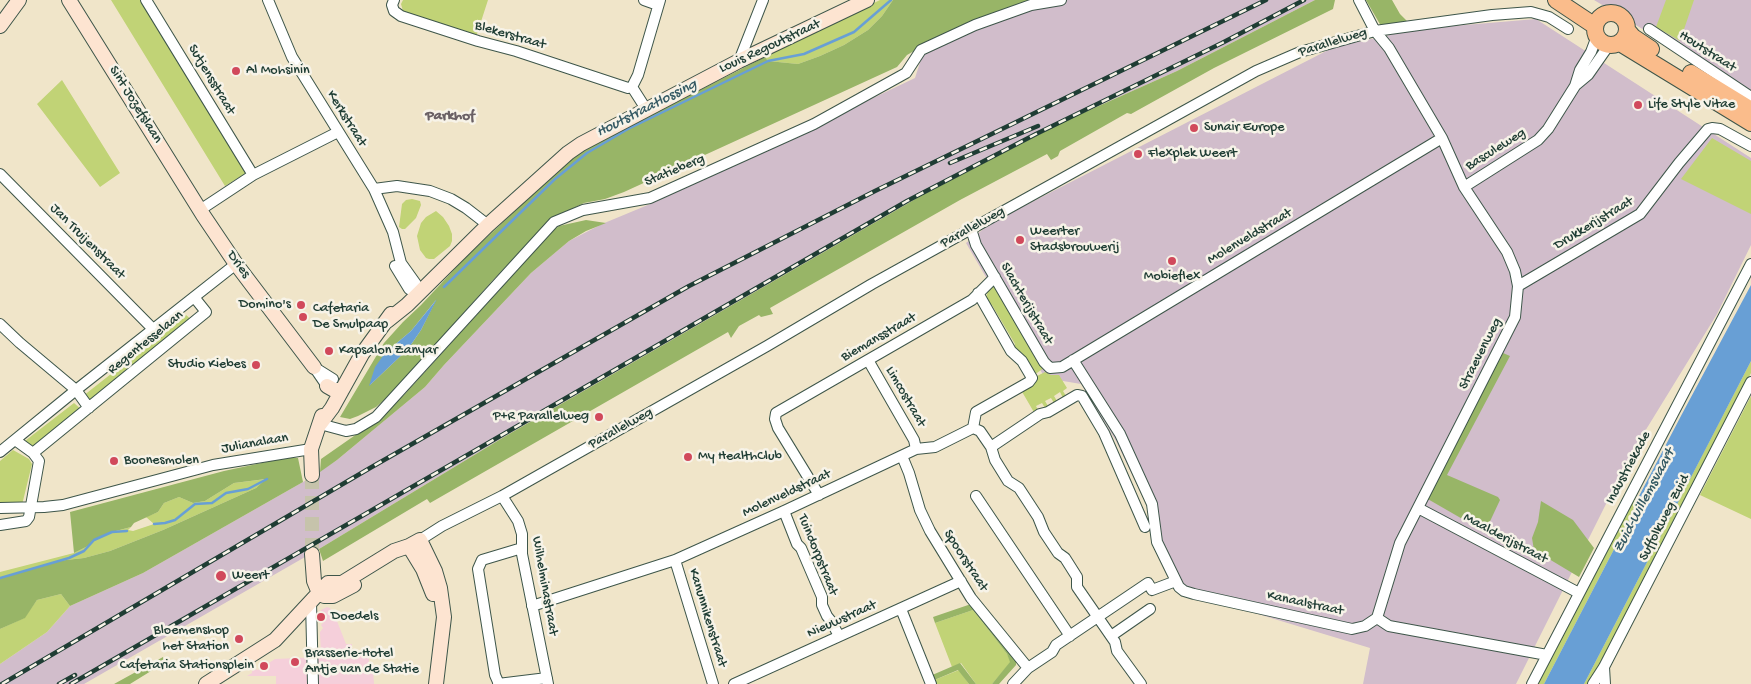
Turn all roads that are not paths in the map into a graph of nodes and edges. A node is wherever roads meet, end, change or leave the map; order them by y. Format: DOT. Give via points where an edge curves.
graph roads {
  1 [pos="19,0"];
  2 [pos="70,0"];
  3 [pos="146,0"];
  4 [pos="268,0"];
  5 [pos="394,0"];
  6 [pos="644,0"];
  7 [pos="763,0"];
  8 [pos="867,0"];
  9 [pos="1061,0"];
  10 [pos="1359,0"];
  11 [pos="1556,0"];
  12 [pos="1575,0"];
  13 [pos="659,2"];
  14 [pos="0,26"];
  15 [pos="1568,29"];
  16 [pos="1649,29"];
  17 [pos="1375,31"];
  18 [pos="1608,33"];
  19 [pos="739,61"];
  20 [pos="1670,67"];
  21 [pos="1575,86"];
  22 [pos="632,87"];
  23 [pos="1751,97"];
  24 [pos="646,109"];
  25 [pos="1751,110"];
  26 [pos="1751,124"];
  27 [pos="338,132"];
  28 [pos="1442,138"];
  29 [pos="1751,146"];
  30 [pos="0,174"];
  31 [pos="253,175"];
  32 [pos="1464,187"];
  33 [pos="374,189"];
  34 [pos="200,210"];
  35 [pos="488,226"];
  36 [pos="971,229"];
  37 [pos="236,264"];
  38 [pos="1751,264"];
  39 [pos="995,277"];
  40 [pos="1518,286"];
  41 [pos="415,289"];
  42 [pos="978,293"];
  43 [pos="194,297"];
  44 [pos="0,324"];
  45 [pos="154,330"];
  46 [pos="868,360"];
  47 [pos="1073,360"];
  48 [pos="314,367"];
  49 [pos="1751,382"];
  50 [pos="335,385"];
  51 [pos="76,390"];
  52 [pos="89,408"];
  53 [pos="320,424"];
  54 [pos="972,428"];
  55 [pos="15,440"];
  56 [pos="991,447"];
  57 [pos="310,449"];
  58 [pos="916,449"];
  59 [pos="0,452"];
  60 [pos="33,453"];
  61 [pos="902,456"];
  62 [pos="312,475"];
  63 [pos="819,495"];
  64 [pos="502,496"];
  65 [pos="976,496"];
  66 [pos="30,507"];
  67 [pos="0,508"];
  68 [pos="1418,508"];
  69 [pos="784,511"];
  70 [pos="0,525"];
  71 [pos="1145,527"];
  72 [pos="415,543"];
  73 [pos="522,548"];
  74 [pos="675,560"];
  75 [pos="312,561"];
  76 [pos="1176,581"];
  77 [pos="961,582"];
  78 [pos="320,592"];
  79 [pos="1579,593"];
  80 [pos="532,606"];
  81 [pos="901,609"];
  82 [pos="1150,609"];
  83 [pos="1098,618"];
  84 [pos="1377,618"];
  85 [pos="839,636"];
  86 [pos="1070,636"];
  87 [pos="1111,636"];
  88 [pos="1546,655"];
  89 [pos="1604,667"];
  90 [pos="1028,668"];
  91 [pos="548,681"];
  92 [pos="1016,683"];
  93 [pos="206,684"];
  94 [pos="313,684"];
  95 [pos="436,684"];
  96 [pos="498,684"];
  97 [pos="713,684"];
  98 [pos="734,684"];
  99 [pos="931,684"];
  100 [pos="1141,684"];
  101 [pos="1532,684"];
  102 [pos="1593,684"];
  103 [pos="1605,684"];
  1 -- 14 [label="street"];
  2 -- 34 [label="street, Sint Jozefslaan"];
  3 -- 31 [label="street, Sutjensstraat"];
  4 -- 27 [label="street, Kerkstraat" via="292,57"];
  5 -- 22 [label="street, Blekerstraat" via="394,11 401,16"];
  6 -- 13 [label="street"];
  7 -- 19 [label="street"];
  8 -- 19 [label="street, Louis Regoutstraat"];
  9 -- 53 [label="street, Statieberg" via="1031,5 921,50 906,73 814,124 650,198 583,210 554,222 376,417 346,431"];
  10 -- 17 [label="street"];
  11 -- 18 [label="main road"];
  12 -- 18 [label="main road"];
  13 -- 22 [label="street"];
  15 -- 17 [label="street, Parallelweg" via="1549,17 1530,12"];
  16 -- 23 [label="street, Houtstraat"];
  17 -- 28 [label="street, Straevenweg" via="1389,48"];
  17 -- 36 [label="street, Parallelweg" via="1300,52 1256,71"];
  18 -- 20 [label="main road"];
  18 -- 21 [label="street, Basculeweg" via="1591,52"];
  18 -- 21 [label="street, Basculeweg" via="1588,75"];
  19 -- 24 [label="street, Louis Regoutstraat"];
  20 -- 25 [label="main road"];
  20 -- 26 [label="main road"];
  21 -- 32 [label="street, Basculeweg" via="1538,140"];
  22 -- 24 [label="street"];
  24 -- 35 [label="street, Louis Regoutstraat" via="568,154"];
  27 -- 31 [label="street"];
  27 -- 33 [label="street, Kerkstraat"];
  28 -- 32 [label="street, Straevenweg"];
  28 -- 47 [label="street, Molenveldstraat"];
  29 -- 40 [label="street, Drukkerijstraat" via="1720,129 1705,131 1640,214"];
  30 -- 45 [label="street, Jan Truijenstraat"];
  31 -- 34 [label="street"];
  32 -- 40 [label="street, Straevenweg" via="1507,252"];
  33 -- 35 [label="street" via="397,186 430,191 466,208"];
  33 -- 41 [label="street, Kerkstraat" via="393,232 400,263"];
  34 -- 37 [label="street, Dries"];
  35 -- 41 [label="street, Louis Regoutstraat"];
  36 -- 39 [label="street, Slachterijstraat" via="976,245"];
  36 -- 64 [label="street, Parallelweg"];
  37 -- 43 [label="street, Regentesselaan"];
  37 -- 48 [label="street, Dries"];
  38 -- 79 [label="street, Industriekade"];
  39 -- 42 [label="street, Biemansstraat"];
  39 -- 47 [label="street, Slachterijstraat" via="1044,362 1050,368 1062,368"];
  40 -- 68 [label="street, Straevenweg" via="1515,317"];
  41 -- 50 [label="street, Louis Regoutstraat"];
  42 -- 46 [label="street, Biemansstraat" via="972,300"];
  42 -- 54 [label="street" via="1011,351 1022,361 1032,378 976,412"];
  43 -- 45 [label="street, Regentesselaan"];
  43 -- 52 [label="street, Regentesselaan" via="206,312"];
  44 -- 51 [label="street"];
  45 -- 51 [label="street, Regentesselaan"];
  46 -- 58 [label="street, Limcostraat" via="914,440"];
  46 -- 63 [label="street, Biemansstraat" via="776,413 775,419"];
  47 -- 76 [label="street" via="1124,443 1152,504 1158,542"];
  48 -- 50 [label="street, Dries"];
  49 -- 89 [label="street, Suffolkweg Zuid"];
  50 -- 53 [label="street, Louis Regoutstraat" via="332,408"];
  51 -- 52 [label="street"];
  51 -- 55 [label="street, Regentesselaan"];
  52 -- 60 [label="street, Regentesselaan"];
  53 -- 57 [label="street, Louis Regoutstraat"];
  54 -- 56 [label="street" via="980,431"];
  54 -- 58 [label="street, Molenveldstraat" via="934,447"];
  55 -- 59 [label="street, Regentesselaan"];
  55 -- 60 [label="street"];
  56 -- 71 [label="street" via="1040,414 1077,395 1082,396 1104,433"];
  56 -- 83 [label="street" via="1008,481 1019,488 1058,554 1065,558 1077,577 1078,587"];
  57 -- 62 [label="street, Louis Regoutstraat"];
  57 -- 66 [label="street, Julianalaan" via="214,465 63,505"];
  58 -- 61 [label="street, Molenveldstraat"];
  60 -- 66 [label="street" via="39,461"];
  61 -- 63 [label="street, Molenveldstraat"];
  61 -- 77 [label="street, Spoorstraat" via="920,510"];
  63 -- 69 [label="street, Molenveldstraat"];
  64 -- 72 [label="street, Parallelweg"];
  64 -- 73 [label="street, Wilhelminastraat" via="520,528"];
  65 -- 86 [label="street"];
  66 -- 67 [label="street, Julianalaan"];
  66 -- 70 [label="street" via="26,521"];
  68 -- 79 [label="street, Maalderijstraat"];
  68 -- 84 [label="street, Straevenweg" via="1400,543"];
  69 -- 74 [label="street, Molenveldstraat"];
  69 -- 85 [label="street, Tuindorpstraat" via="822,597 822,605"];
  72 -- 78 [label="street, Parallelweg" via="394,551 342,583"];
  72 -- 95 [label="street" via="436,570 440,588 444,617"];
  73 -- 80 [label="street, Wilhelminastraat"];
  73 -- 96 [label="street" via="482,560 478,569"];
  74 -- 80 [label="street, Molenveldstraat"];
  74 -- 97 [label="street, Kanunnikenstraat"];
  75 -- 78 [label="street" via="314,581"];
  76 -- 83 [label="street" via="1152,590 1148,583"];
  76 -- 84 [label="street, Kanaalstraat" via="1184,591 1194,594 1352,629"];
  77 -- 81 [label="street, Nieuwstraat"];
  77 -- 90 [label="street, Spoorstraat"];
  78 -- 93 [label="street" via="276,640"];
  78 -- 94 [label="street"];
  79 -- 88 [label="street, Industriekade"];
  80 -- 91 [label="street, Wilhelminastraat"];
  81 -- 85 [label="street, Nieuwstraat"];
  81 -- 99 [label="street"];
  82 -- 87 [label="street"];
  83 -- 86 [label="street"];
  83 -- 87 [label="street"];
  84 -- 88 [label="street" via="1389,626"];
  85 -- 98 [label="street, Nieuwstraat"];
  86 -- 90 [label="street"];
  87 -- 100 [label="street"];
  88 -- 101 [label="street, Industriekade"];
  89 -- 102 [label="street, Suffolkweg Zuid"];
  89 -- 103 [label="street"];
  90 -- 92 [label="street"];
  91 -- 96 [label="street"];
}
